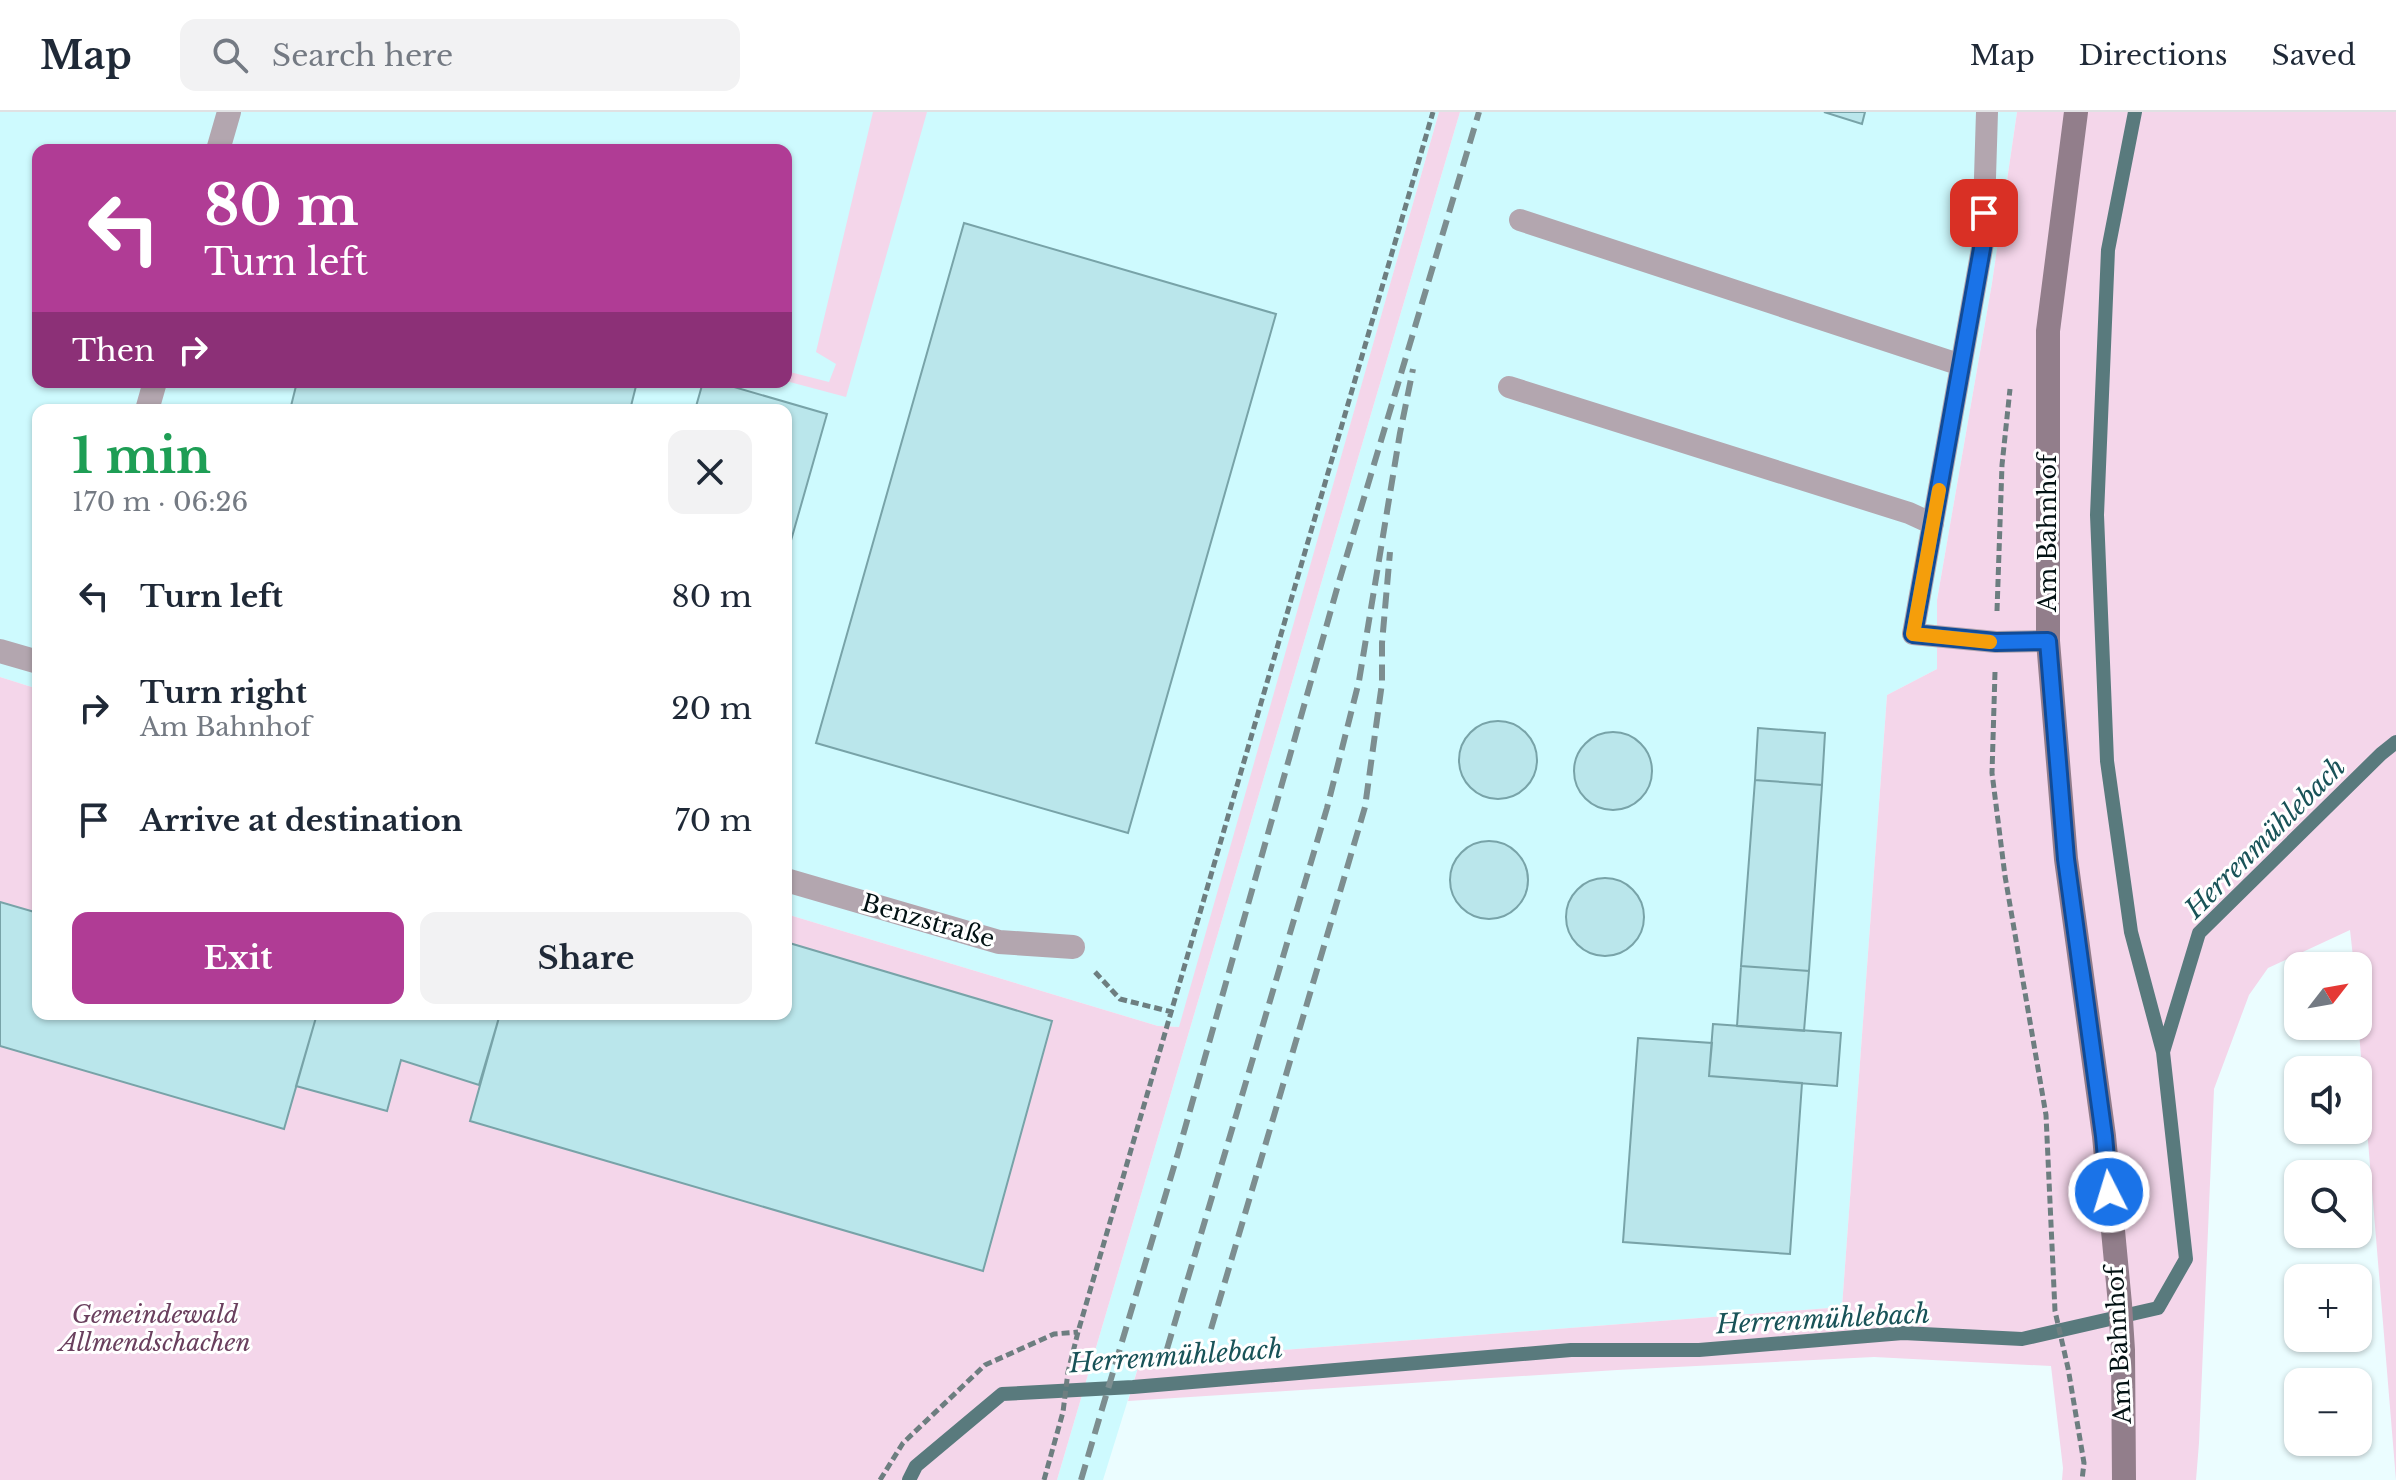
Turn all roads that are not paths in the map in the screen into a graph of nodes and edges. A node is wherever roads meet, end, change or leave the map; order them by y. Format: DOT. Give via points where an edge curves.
graph roads {
  1 [pos="229,112"];
  2 [pos="1987,112"];
  3 [pos="2076,112"];
  4 [pos="220,144"];
  5 [pos="1520,220"];
  6 [pos="1961,365"];
  7 [pos="1509,387"];
  8 [pos="1933,524"];
  9 [pos="2048,641"];
  10 [pos="0,651"];
  11 [pos="32,660"];
  12 [pos="792,882"];
  13 [pos="1073,947"];
  14 [pos="2124,1480"];
  1 -- 4 [label="street"];
  2 -- 6 [label="lane" via="1983,243"];
  3 -- 9 [label="main road, Am Bahnhof" via="2048,331"];
  5 -- 6 [label="lane"];
  6 -- 8 [label="lane"];
  7 -- 8 [label="lane"];
  8 -- 9 [label="lane" via="1913,634"];
  9 -- 14 [label="main road, Am Bahnhof" via="2066,859 2104,1136 2120,1304"];
  10 -- 11 [label="street"];
  12 -- 13 [label="street, Benzstraße" via="999,942"];
}
